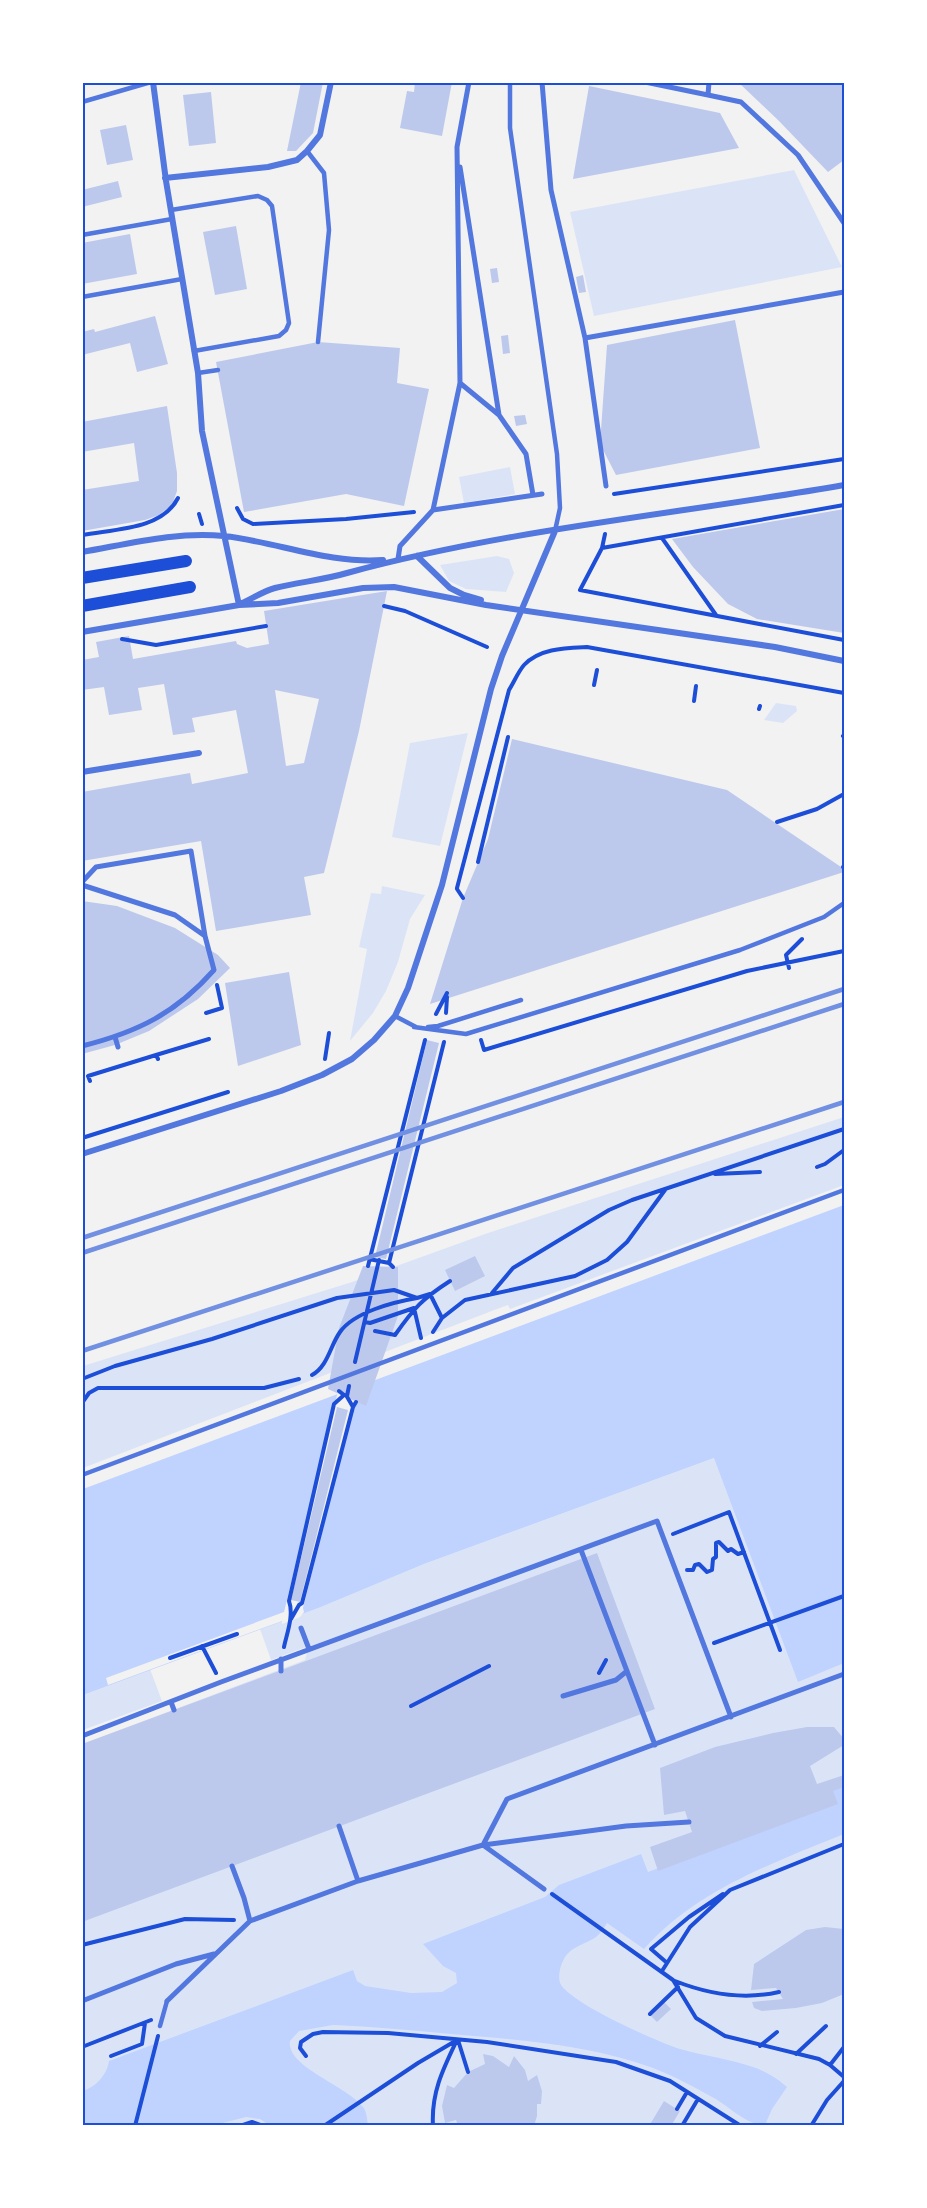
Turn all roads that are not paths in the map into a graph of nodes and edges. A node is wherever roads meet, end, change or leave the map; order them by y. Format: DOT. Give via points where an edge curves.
graph roads {
  1 [pos="152,82"];
  2 [pos="330,82"];
  3 [pos="469,82"];
  4 [pos="510,82"];
  5 [pos="542,82"];
  6 [pos="645,82"];
  7 [pos="709,82"];
  8 [pos="708,95"];
  9 [pos="82,102"];
  10 [pos="457,147"];
  11 [pos="307,151"];
  12 [pos="165,177"];
  13 [pos="171,210"];
  14 [pos="172,219"];
  15 [pos="844,223"];
  16 [pos="82,235"];
  17 [pos="182,279"];
  18 [pos="844,292"];
  19 [pos="82,297"];
  20 [pos="585,338"];
  21 [pos="318,342"];
  22 [pos="194,351"];
  23 [pos="218,370"];
  24 [pos="198,374"];
  25 [pos="460,383"];
  26 [pos="499,415"];
  27 [pos="844,485"];
  28 [pos="606,486"];
  29 [pos="542,494"];
  30 [pos="533,495"];
  31 [pos="433,510"];
  32 [pos="555,531"];
  33 [pos="225,536"];
  34 [pos="82,552"];
  35 [pos="417,556"];
  36 [pos="398,559"];
  37 [pos="186,561"];
  38 [pos="82,578"];
  39 [pos="190,587"];
  40 [pos="239,605"];
  41 [pos="82,606"];
  42 [pos="522,610"];
  43 [pos="82,632"];
  44 [pos="844,661"];
  45 [pos="199,753"];
  46 [pos="82,772"];
  47 [pos="82,883"];
  48 [pos="844,903"];
  49 [pos="205,936"];
  50 [pos="521,1000"];
  51 [pos="395,1016"];
  52 [pos="414,1027"];
  53 [pos="115,1037"];
  54 [pos="82,1046"];
  55 [pos="118,1047"];
  56 [pos="82,1154"];
  57 [pos="844,1190"];
  58 [pos="82,1475"];
  59 [pos="581,1550"];
  60 [pos="301,1628"];
  61 [pos="309,1649"];
  62 [pos="281,1659"];
  63 [pos="281,1671"];
  64 [pos="627,1671"];
  65 [pos="844,1674"];
  66 [pos="563,1696"];
  67 [pos="171,1702"];
  68 [pos="174,1710"];
  69 [pos="731,1717"];
  70 [pos="82,1736"];
  71 [pos="655,1745"];
  72 [pos="689,1822"];
  73 [pos="339,1826"];
  74 [pos="483,1845"];
  75 [pos="232,1866"];
  76 [pos="358,1881"];
  77 [pos="544,1889"];
  78 [pos="250,1921"];
  79 [pos="216,1954"];
  80 [pos="82,2001"];
  81 [pos="167,2001"];
  82 [pos="160,2026"];
  1 -- 9 [label="lane"];
  1 -- 12 [label="street"];
  2 -- 11 [label="street" via="320,135"];
  3 -- 10 [label="street"];
  4 -- 32 [label="lane" via="510,128 557,454 560,508"];
  5 -- 20 [label="street" via="550,190"];
  6 -- 8 [label="street"];
  7 -- 8 [label="street"];
  8 -- 15 [label="street" via="741,102 798,154"];
  10 -- 25 [label="street"];
  10 -- 26 [label="street"];
  11 -- 12 [label="street" via="297,160 268,166"];
  11 -- 21 [label="lane" via="324,173 329,230"];
  12 -- 13 [label="street"];
  13 -- 14 [label="street"];
  13 -- 22 [label="lane" via="258,196 272,206 289,323 286,330 279,336"];
  14 -- 16 [label="lane"];
  14 -- 17 [label="street"];
  17 -- 19 [label="lane"];
  17 -- 22 [label="street"];
  18 -- 20 [label="street"];
  20 -- 28 [label="street"];
  22 -- 24 [label="street"];
  23 -- 24 [label="lane"];
  24 -- 33 [label="street" via="202,430"];
  25 -- 26 [label="street"];
  25 -- 31 [label="street"];
  26 -- 30 [label="street" via="526,454"];
  27 -- 32 [label="street"];
  29 -- 30 [label="street"];
  30 -- 31 [label="street"];
  31 -- 36 [label="street" via="400,546"];
  32 -- 35 [label="street"];
  32 -- 42 [label="street"];
  33 -- 34 [label="street" via="200,534"];
  33 -- 36 [label="street" via="341,559"];
  33 -- 40 [label="street"];
  35 -- 36 [label="street"];
  35 -- 42 [label="street" via="450,588"];
  36 -- 40 [label="street" via="327,579 273,588"];
  37 -- 38 [label="main road"];
  39 -- 41 [label="main road"];
  40 -- 42 [label="street" via="394,587"];
  40 -- 43 [label="street"];
  42 -- 44 [label="street" via="775,647"];
  42 -- 51 [label="street" via="491,689 442,885"];
  45 -- 46 [label="street"];
  47 -- 49 [label="street" via="175,915"];
  47 -- 49 [label="street" via="96,867 191,851"];
  48 -- 52 [label="lane" via="824,917 740,950 466,1034"];
  49 -- 53 [label="street" via="214,970 193,993 166,1012"];
  50 -- 52 [label="lane" via="438,1026"];
  51 -- 52 [label="lane"];
  51 -- 56 [label="street" via="352,1059 322,1075"];
  53 -- 54 [label="street"];
  53 -- 55 [label="street"];
  57 -- 58 [label="lane"];
  59 -- 61 [label="street"];
  59 -- 64 [label="street"];
  59 -- 69 [label="street" via="657,1521"];
  60 -- 61 [label="street"];
  61 -- 62 [label="street"];
  62 -- 63 [label="street"];
  62 -- 67 [label="street"];
  64 -- 66 [label="street" via="616,1680"];
  64 -- 71 [label="street"];
  65 -- 69 [label="street"];
  67 -- 68 [label="street"];
  67 -- 70 [label="street"];
  69 -- 71 [label="street"];
  71 -- 74 [label="street" via="507,1799"];
  72 -- 74 [label="street" via="626,1826"];
  73 -- 76 [label="street"];
  74 -- 76 [label="street"];
  74 -- 77 [label="street"];
  75 -- 78 [label="street"];
  76 -- 78 [label="street"];
  78 -- 79 [label="street"];
  79 -- 80 [label="street" via="176,1964"];
  79 -- 81 [label="street"];
  81 -- 82 [label="lane"];
}
